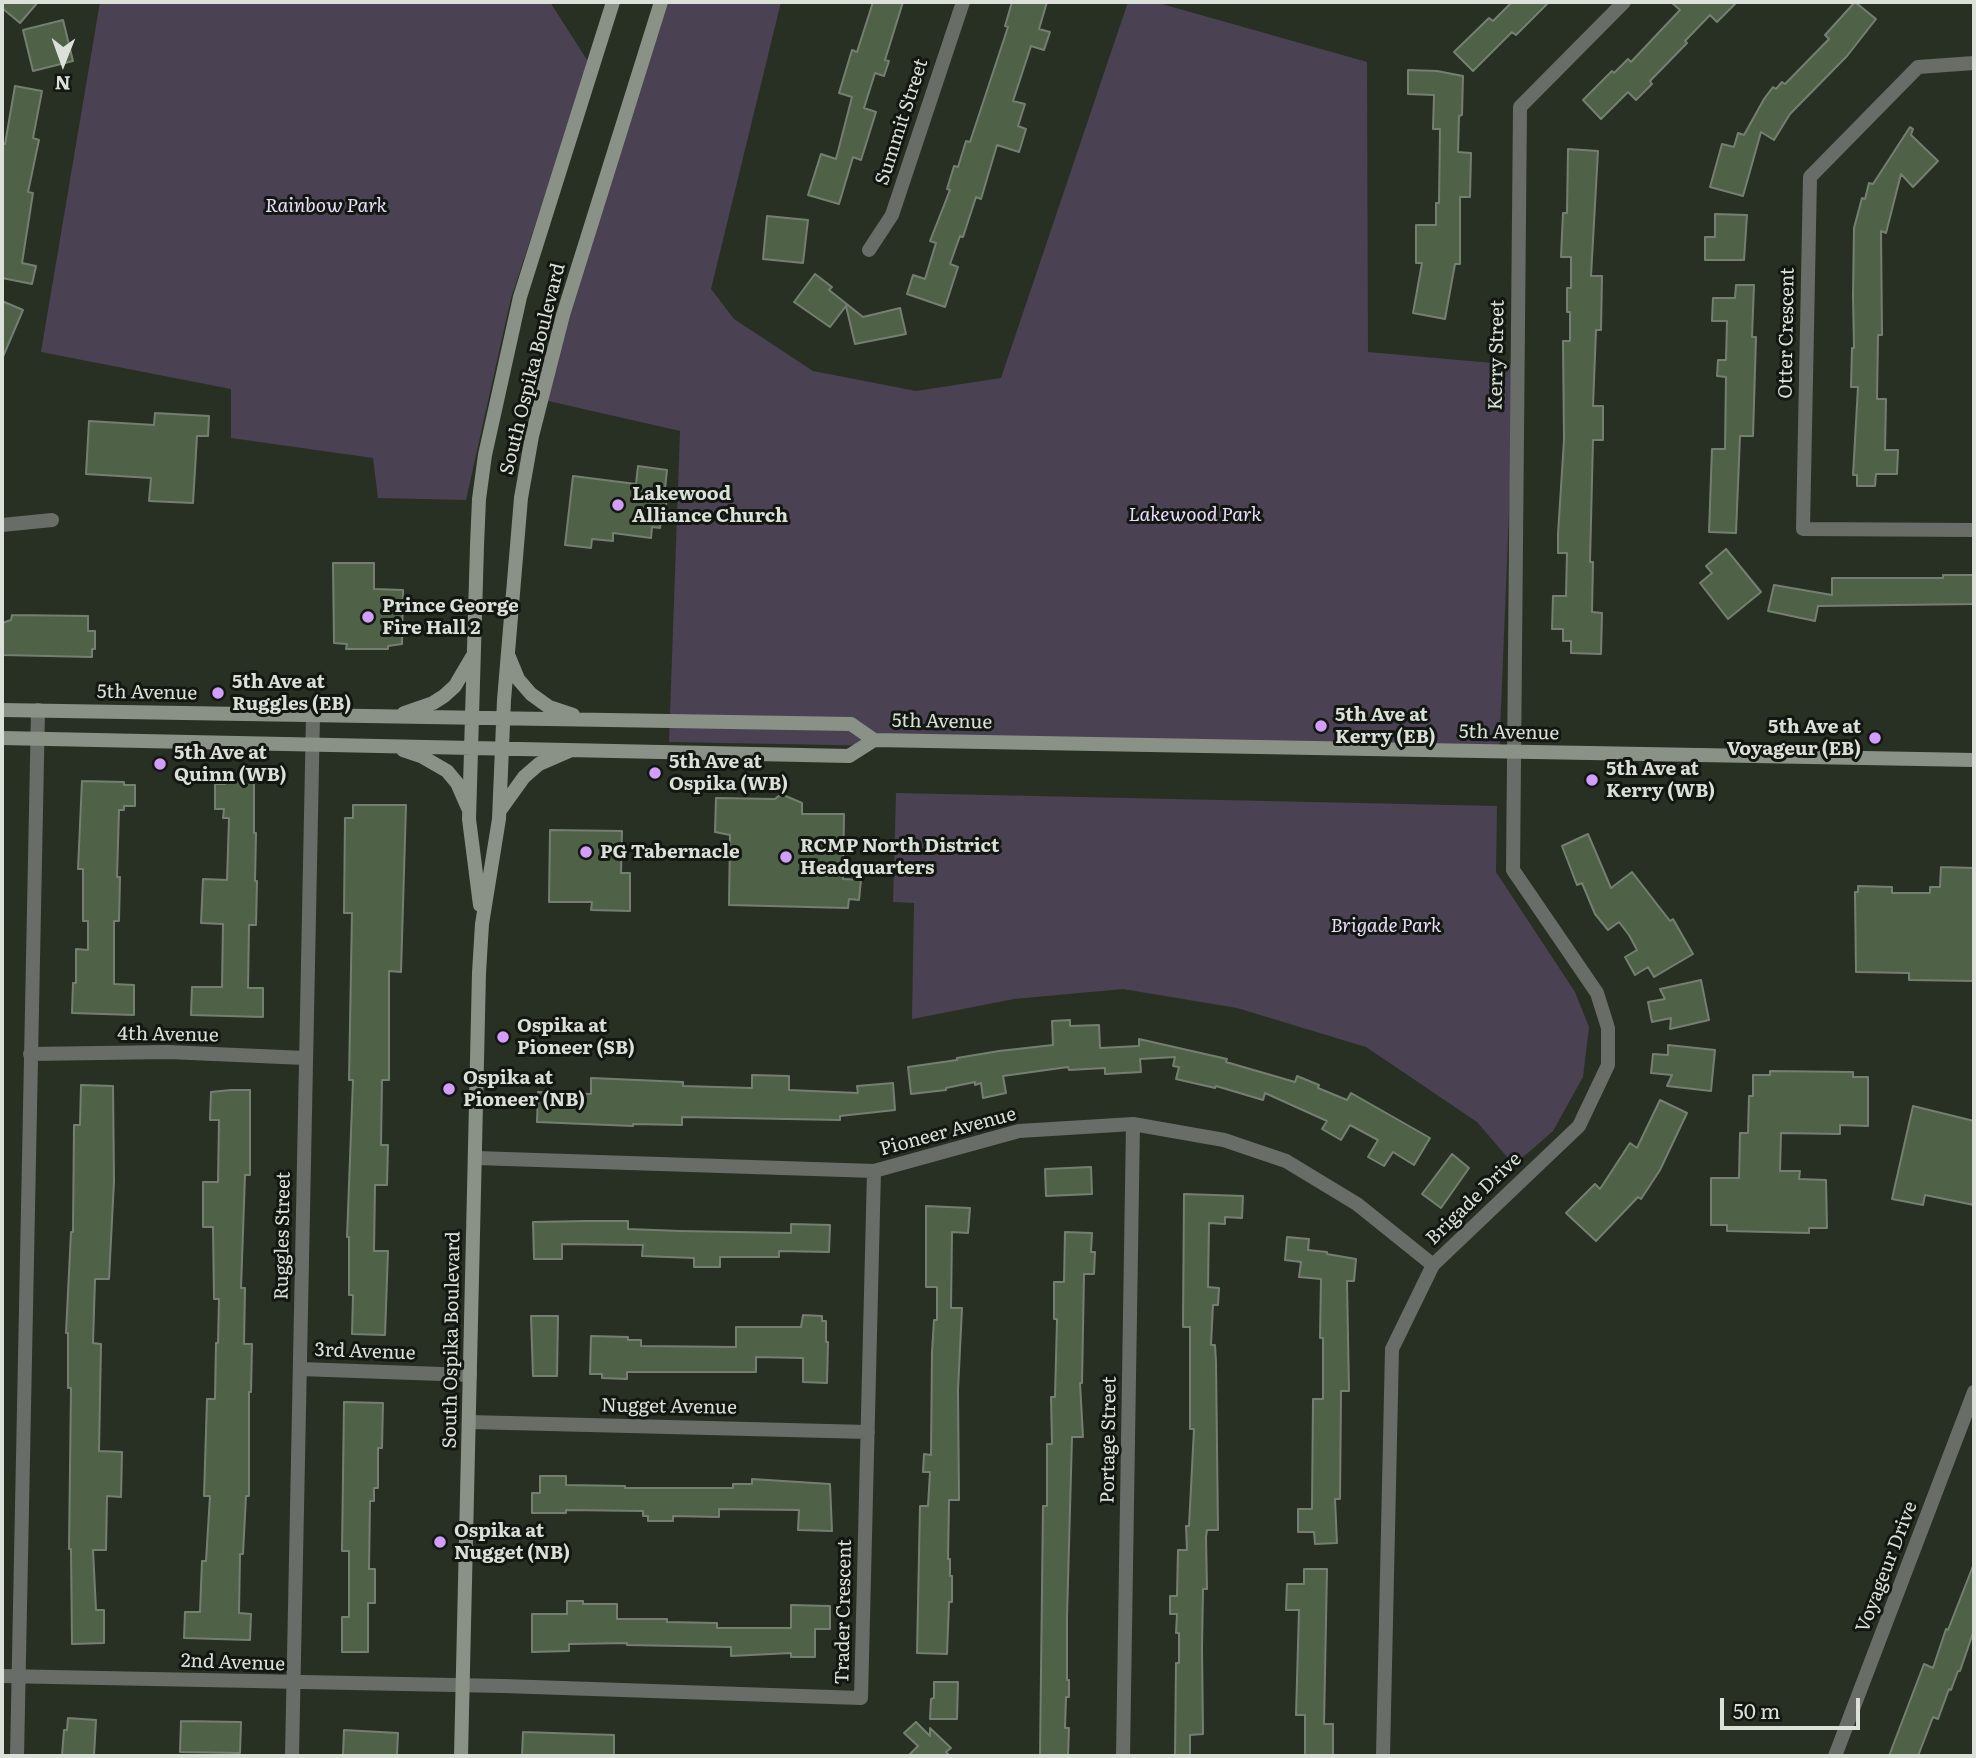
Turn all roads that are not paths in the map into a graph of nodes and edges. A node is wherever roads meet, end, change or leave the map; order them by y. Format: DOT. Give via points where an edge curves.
graph roads {
  1 [pos="612,2"];
  2 [pos="661,2"];
  3 [pos="963,2"];
  4 [pos="1624,2"];
  5 [pos="1974,64"];
  6 [pos="869,250"];
  7 [pos="52,520"];
  8 [pos="2,525"];
  9 [pos="1974,530"];
  10 [pos="508,652"];
  11 [pos="474,653"];
  12 [pos="2,710"];
  13 [pos="38,710"];
  14 [pos="313,716"];
  15 [pos="390,717"];
  16 [pos="471,718"];
  17 [pos="503,718"];
  18 [pos="588,720"];
  19 [pos="2,738"];
  20 [pos="38,739"];
  21 [pos="874,740"];
  22 [pos="312,744"];
  23 [pos="390,746"];
  24 [pos="471,747"];
  25 [pos="502,748"];
  26 [pos="573,750"];
  27 [pos="1512,752"];
  28 [pos="1974,760"];
  29 [pos="470,812"];
  30 [pos="499,813"];
  31 [pos="482,924"];
  32 [pos="30,1054"];
  33 [pos="305,1058"];
  34 [pos="1133,1124"];
  35 [pos="476,1158"];
  36 [pos="874,1171"];
  37 [pos="1433,1265"];
  38 [pos="300,1369"];
  39 [pos="470,1375"];
  40 [pos="1974,1392"];
  41 [pos="469,1422"];
  42 [pos="867,1432"];
  43 [pos="2,1676"];
  44 [pos="18,1676"];
  45 [pos="294,1684"];
  46 [pos="463,1685"];
  47 [pos="17,1756"];
  48 [pos="292,1756"];
  49 [pos="461,1756"];
  50 [pos="1123,1756"];
  51 [pos="1383,1756"];
  52 [pos="1835,1756"];
  1 -- 11 [label="main road, South Ospika Boulevard" via="520,297 497,393 479,499"];
  2 -- 10 [label="main road, South Ospika Boulevard" via="563,315 532,436 520,510"];
  3 -- 6 [label="street, Summit Street" via="892,215"];
  4 -- 27 [label="street, Kerry Street" via="1520,107"];
  5 -- 9 [label="street, Otter Crescent" via="1919,66 1810,177 1803,529"];
  7 -- 8 [label="street"];
  10 -- 17 [label="main road, South Ospika Boulevard"];
  10 -- 18 [label="main road" via="518,679 538,700"];
  11 -- 15 [label="main road" via="444,696"];
  11 -- 16 [label="main road, South Ospika Boulevard"];
  12 -- 13 [label="main road, 5th Avenue"];
  13 -- 14 [label="main road, 5th Avenue"];
  13 -- 20 [label="street"];
  14 -- 15 [label="main road, 5th Avenue"];
  14 -- 22 [label="street, Ruggles Street"];
  15 -- 16 [label="main road, 5th Avenue"];
  16 -- 17 [label="main road, 5th Avenue"];
  16 -- 24 [label="main road, South Ospika Boulevard"];
  17 -- 18 [label="main road, 5th Avenue"];
  17 -- 25 [label="main road, South Ospika Boulevard"];
  18 -- 21 [label="main road, 5th Avenue" via="851,724"];
  19 -- 20 [label="main road, 5th Avenue"];
  20 -- 22 [label="main road, 5th Avenue"];
  20 -- 32 [label="street"];
  21 -- 26 [label="main road, 5th Avenue" via="849,756"];
  21 -- 27 [label="main road, 5th Avenue"];
  22 -- 23 [label="main road, 5th Avenue"];
  22 -- 33 [label="street, Ruggles Street"];
  23 -- 24 [label="main road, 5th Avenue"];
  23 -- 29 [label="main road" via="447,771"];
  24 -- 25 [label="main road, 5th Avenue"];
  24 -- 29 [label="main road, South Ospika Boulevard"];
  25 -- 26 [label="main road, 5th Avenue"];
  25 -- 30 [label="main road, South Ospika Boulevard"];
  26 -- 30 [label="main road" via="539,764"];
  27 -- 28 [label="main road, 5th Avenue"];
  27 -- 37 [label="street, Brigade Drive" via="1513,870 1597,993 1608,1028 1608,1065 1579,1126"];
  29 -- 31 [label="main road, South Ospika Boulevard"];
  30 -- 31 [label="main road, South Ospika Boulevard"];
  31 -- 35 [label="main road, South Ospika Boulevard"];
  32 -- 33 [label="street, 4th Avenue" via="168,1052"];
  32 -- 44 [label="street"];
  33 -- 38 [label="street, Ruggles Street"];
  34 -- 36 [label="street, Pioneer Avenue" via="1018,1131"];
  34 -- 37 [label="street, Pioneer Avenue" via="1224,1140 1286,1161 1357,1204"];
  34 -- 50 [label="street, Portage Street"];
  35 -- 36 [label="street, Pioneer Avenue"];
  35 -- 39 [label="main road, South Ospika Boulevard"];
  36 -- 42 [label="street, Trader Crescent"];
  37 -- 51 [label="street, Brigade Drive" via="1392,1349"];
  38 -- 39 [label="street, 3rd Avenue"];
  38 -- 45 [label="street, Ruggles Street"];
  39 -- 41 [label="main road, South Ospika Boulevard"];
  40 -- 52 [label="street, Voyageur Drive"];
  41 -- 42 [label="street, Nugget Avenue"];
  41 -- 46 [label="main road, South Ospika Boulevard"];
  42 -- 46 [label="street, Trader Crescent" via="861,1698"];
  43 -- 44 [label="street, 2nd Avenue"];
  44 -- 45 [label="street, 2nd Avenue"];
  44 -- 47 [label="street"];
  45 -- 46 [label="street, 2nd Avenue"];
  45 -- 48 [label="street, Ruggles Street"];
  46 -- 49 [label="main road, South Ospika Boulevard"];
}
